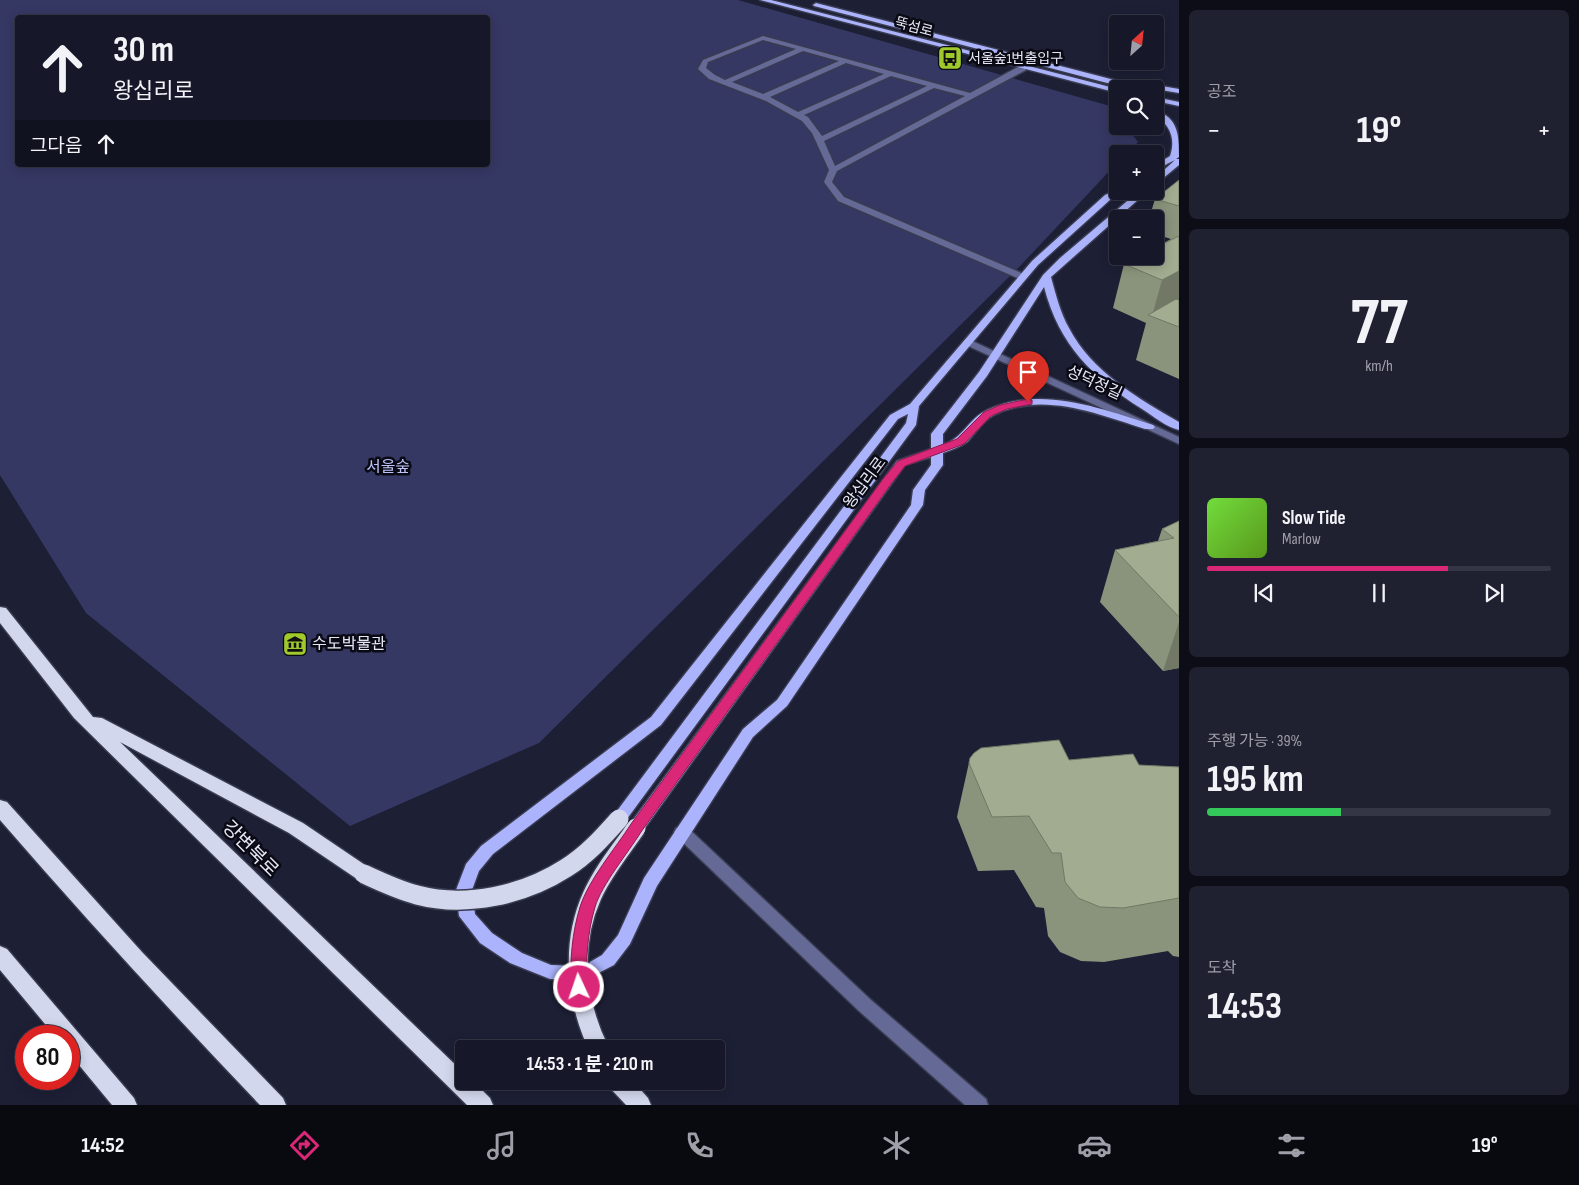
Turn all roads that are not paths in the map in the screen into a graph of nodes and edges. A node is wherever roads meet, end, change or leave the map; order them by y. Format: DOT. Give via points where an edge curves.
graph roads {
  1 [pos="763,0"];
  2 [pos="806,2"];
  3 [pos="802,49"];
  4 [pos="846,61"];
  5 [pos="1023,68"];
  6 [pos="891,73"];
  7 [pos="1103,78"];
  8 [pos="1110,80"];
  9 [pos="726,82"];
  10 [pos="934,85"];
  11 [pos="1109,90"];
  12 [pos="1179,92"];
  13 [pos="972,96"];
  14 [pos="1164,96"];
  15 [pos="763,97"];
  16 [pos="1179,100"];
  17 [pos="1164,101"];
  18 [pos="1179,104"];
  19 [pos="798,115"];
  20 [pos="1164,117"];
  21 [pos="820,140"];
  22 [pos="1177,158"];
  23 [pos="1164,164"];
  24 [pos="832,170"];
  25 [pos="1164,172"];
  26 [pos="1109,196"];
  27 [pos="1133,200"];
  28 [pos="1023,277"];
  29 [pos="1046,277"];
  30 [pos="968,342"];
  31 [pos="995,355"];
  32 [pos="914,406"];
  33 [pos="1149,427"];
  34 [pos="1179,427"];
  35 [pos="1179,441"];
  36 [pos="936,450"];
  37 [pos="0,612"];
  38 [pos="80,714"];
  39 [pos="0,807"];
  40 [pos="628,824"];
  41 [pos="682,832"];
  42 [pos="0,955"];
  43 [pos="60,1025"];
  44 [pos="594,1040"];
  45 [pos="80,1049"];
  46 [pos="626,1090"];
  47 [pos="126,1105"];
  48 [pos="275,1105"];
  49 [pos="482,1105"];
  50 [pos="640,1105"];
  51 [pos="979,1105"];
  1 -- 5 [label="main road, 뚝섬로"];
  2 -- 7 [label="main road, 뚝섬로"];
  3 -- 4 [label="street"];
  3 -- 9 [label="street"];
  3 -- 9 [label="street" via="763,38 705,61 702,69"];
  4 -- 6 [label="street"];
  4 -- 15 [label="street"];
  5 -- 11 [label="main road, 뚝섬로"];
  5 -- 13 [label="street"];
  6 -- 10 [label="street"];
  6 -- 19 [label="street"];
  7 -- 8 [label="main road, 뚝섬로"];
  7 -- 12 [label="main road"];
  9 -- 15 [label="street"];
  10 -- 13 [label="street"];
  10 -- 21 [label="street"];
  13 -- 24 [label="street"];
  14 -- 16 [label="main road"];
  15 -- 19 [label="street"];
  17 -- 18 [label="main road"];
  19 -- 21 [label="street"];
  20 -- 22 [label="main road" via="1172,127"];
  21 -- 24 [label="street"];
  22 -- 23 [label="main road"];
  22 -- 25 [label="main road"];
  24 -- 28 [label="street" via="828,182 841,199"];
  26 -- 28 [label="main road, 왕십리로"];
  27 -- 29 [label="main road"];
  28 -- 30 [label="main road, 왕십리로"];
  29 -- 31 [label="main road"];
  29 -- 34 [label="main road" via="1060,320 1079,354 1119,389"];
  30 -- 31 [label="street, 성덕정길"];
  30 -- 32 [label="main road, 왕십리로"];
  31 -- 33 [label="street, 성덕정길"];
  31 -- 36 [label="main road" via="938,434"];
  32 -- 40 [label="main road, 왕십리로" via="912,423"];
  32 -- 41 [label="main road" via="894,417 656,721 487,850 472,868 464,890 467,916 486,938 516,958 550,972 585,974 608,960 624,939 650,883"];
  33 -- 35 [label="street, 성덕정길"];
  33 -- 36 [label="main road, 왕십리로" via="1075,405 1028,402 988,414 961,441"];
  36 -- 40 [label="main road, 왕십리로" via="901,463"];
  36 -- 41 [label="main road" via="937,465 919,490 917,505 782,703 748,732"];
  37 -- 38 [label="highway, 강변북로"];
  38 -- 40 [label="highway, bridge" via="296,828 364,874 395,888 425,896 488,898 541,883"];
  38 -- 49 [label="highway, 강변북로"];
  39 -- 48 [label="highway" via="176,1004"];
  40 -- 44 [label="highway, bridge" via="588,906 578,955 580,1001"];
  41 -- 51 [label="street" via="860,1002"];
  42 -- 43 [label="highway"];
  45 -- 47 [label="highway"];
  46 -- 50 [label="highway"];
}
